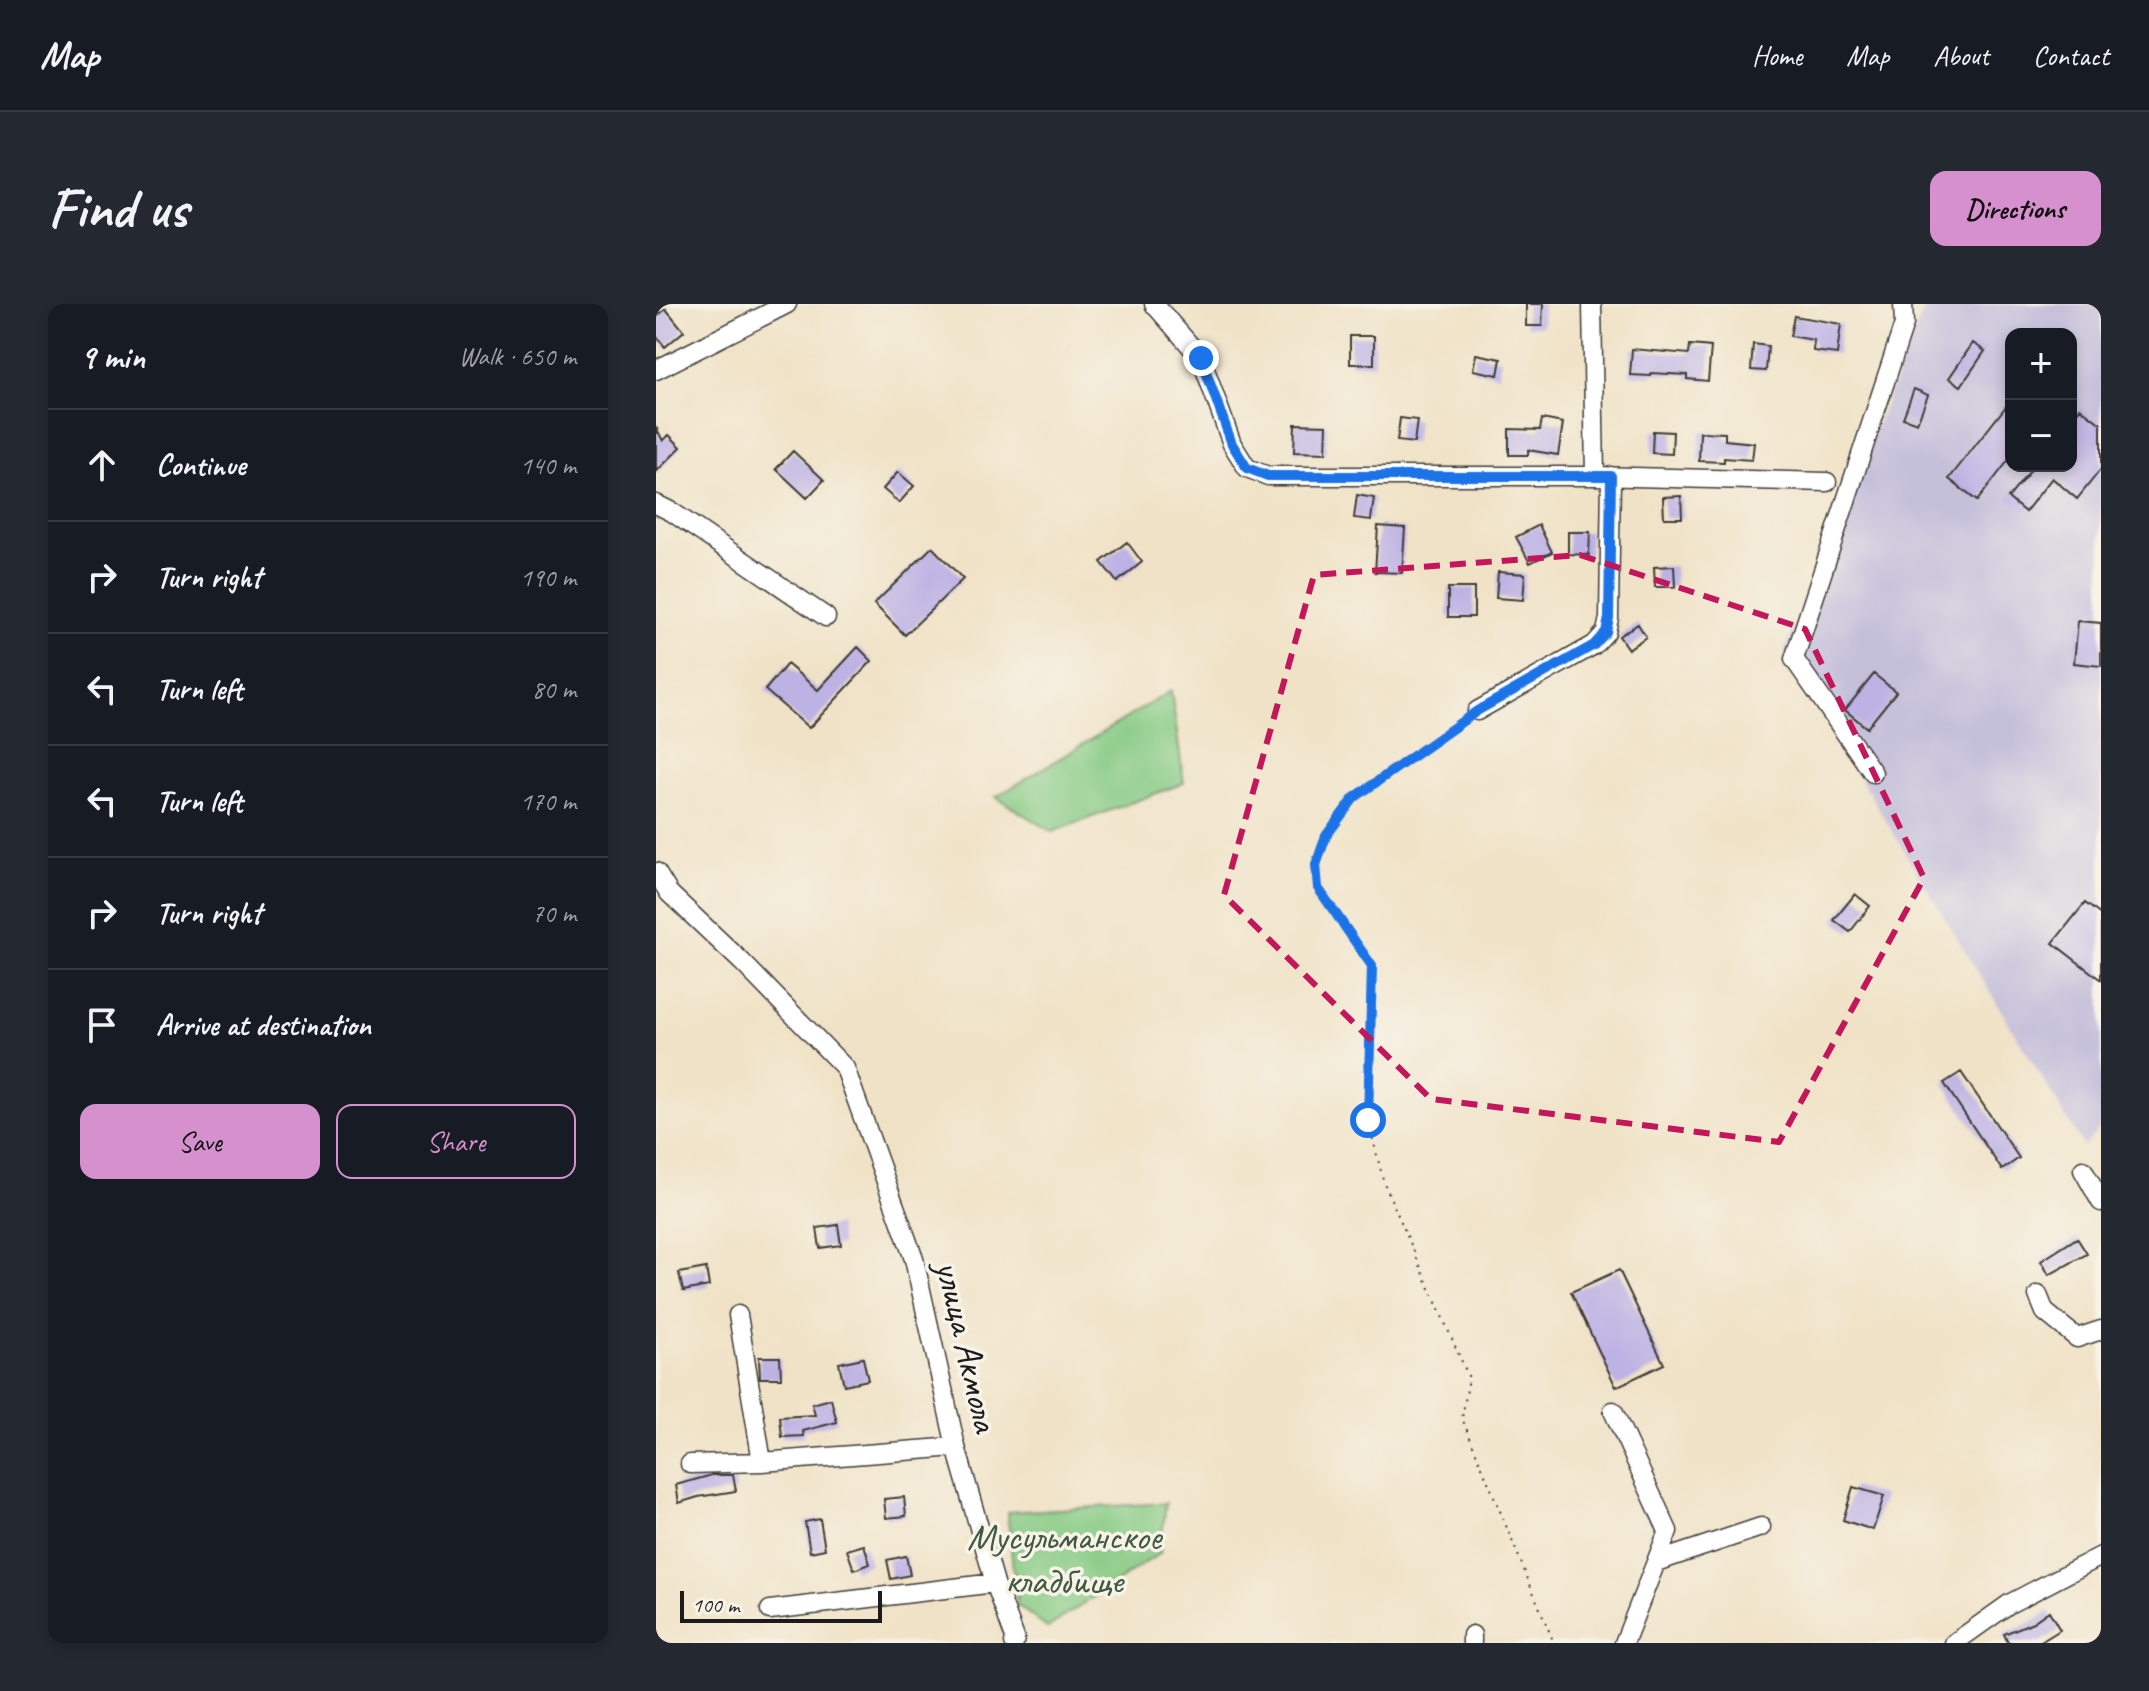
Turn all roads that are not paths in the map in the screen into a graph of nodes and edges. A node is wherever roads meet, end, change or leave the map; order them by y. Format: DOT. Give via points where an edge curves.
graph roads {
  1 [pos="787,304"];
  2 [pos="1154,304"];
  3 [pos="1592,304"];
  4 [pos="1903,304"];
  5 [pos="656,370"];
  6 [pos="1603,476"];
  7 [pos="1827,482"];
  8 [pos="656,504"];
  9 [pos="826,617"];
  10 [pos="1477,711"];
  11 [pos="1873,773"];
  12 [pos="656,872"];
  13 [pos="2083,1170"];
  14 [pos="2101,1202"];
  15 [pos="2038,1295"];
  16 [pos="738,1315"];
  17 [pos="2101,1330"];
  18 [pos="1613,1411"];
  19 [pos="956,1447"];
  20 [pos="762,1462"];
  21 [pos="690,1464"];
  22 [pos="1761,1527"];
  23 [pos="2101,1556"];
  24 [pos="1656,1562"];
  25 [pos="995,1583"];
  26 [pos="770,1610"];
  27 [pos="1014,1643"];
  28 [pos="1624,1643"];
  29 [pos="1954,1643"];
  1 -- 5 [label="street"];
  2 -- 6 [label="street" via="1201,358 1232,444 1247,468 1268,476"];
  3 -- 6 [label="street"];
  4 -- 11 [label="street" via="1904,324 1794,659"];
  6 -- 7 [label="street"];
  6 -- 10 [label="street" via="1606,632 1594,645"];
  8 -- 9 [label="street"];
  12 -- 19 [label="street, улица Акмола" via="669,893 845,1068 914,1259"];
  13 -- 14 [label="street"];
  15 -- 17 [label="street" via="2045,1312 2077,1338"];
  16 -- 20 [label="street"];
  18 -- 24 [label="street" via="1668,1531"];
  19 -- 20 [label="street"];
  19 -- 25 [label="street, улица Акмола"];
  20 -- 21 [label="street"];
  22 -- 24 [label="street"];
  23 -- 29 [label="street" via="2009,1604"];
  24 -- 28 [label="street"];
  25 -- 26 [label="street"];
  25 -- 27 [label="street, улица Акмола"];
}
